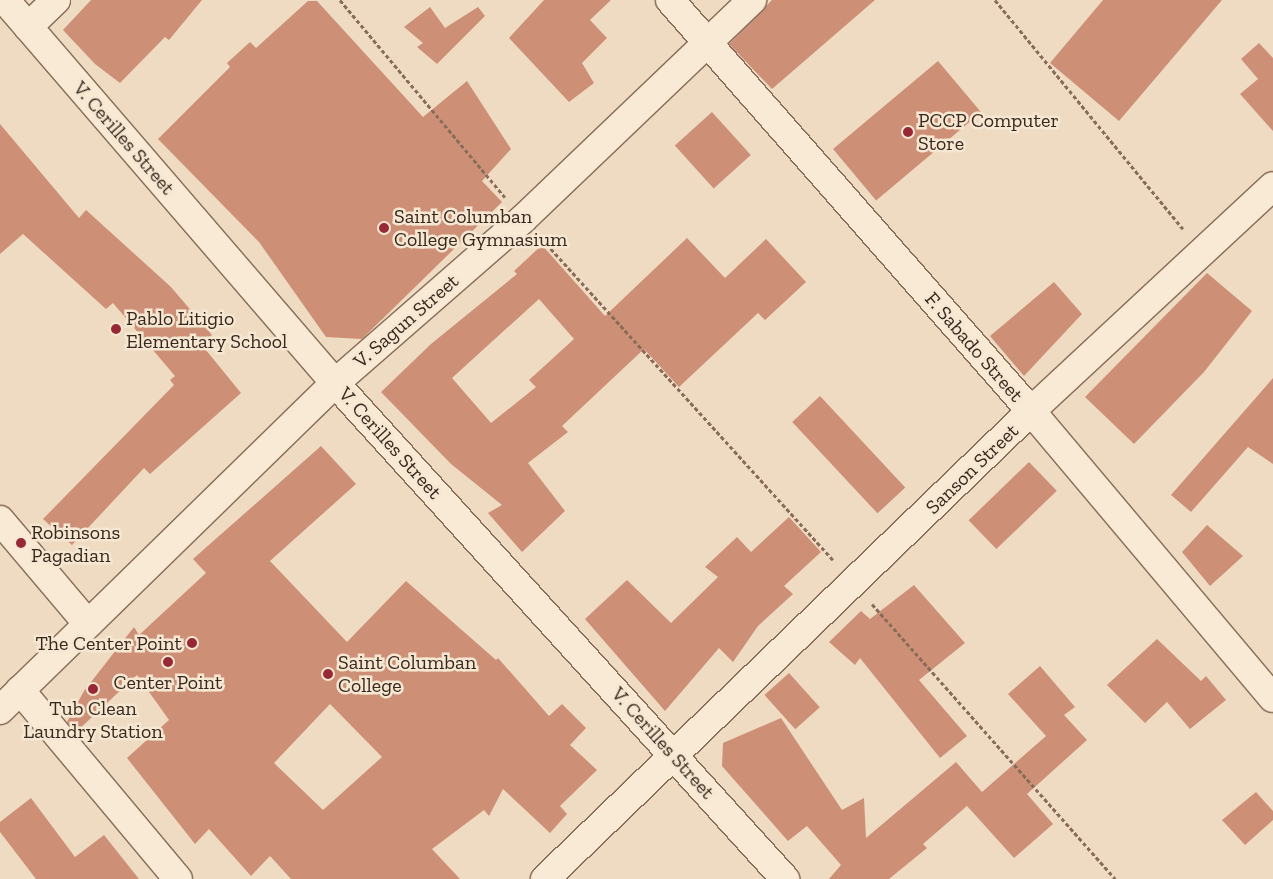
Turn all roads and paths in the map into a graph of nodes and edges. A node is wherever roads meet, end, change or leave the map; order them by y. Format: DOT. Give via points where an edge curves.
graph roads {
  1 [pos="5,0"];
  2 [pos="56,0"];
  3 [pos="340,0"];
  4 [pos="670,0"];
  5 [pos="752,0"];
  6 [pos="995,0"];
  7 [pos="28,26"];
  8 [pos="705,40"];
  9 [pos="1273,186"];
  10 [pos="523,218"];
  11 [pos="1202,252"];
  12 [pos="336,383"];
  13 [pos="1031,411"];
  14 [pos="0,520"];
  15 [pos="854,583"];
  16 [pos="88,624"];
  17 [pos="20,690"];
  18 [pos="1273,698"];
  19 [pos="0,710"];
  20 [pos="674,755"];
  21 [pos="178,879"];
  22 [pos="545,879"];
  23 [pos="784,879"];
  24 [pos="1116,879"];
  1 -- 7 [label="street, V. Cerilles Street"];
  2 -- 7 [label="street"];
  3 -- 10 [label="path"];
  4 -- 8 [label="street, F. Sabado Street"];
  5 -- 8 [label="street, V. Sagun Street"];
  6 -- 11 [label="path"];
  7 -- 12 [label="street, V. Cerilles Street"];
  8 -- 10 [label="street, V. Sagun Street"];
  8 -- 13 [label="street, F. Sabado Street"];
  9 -- 11 [label="street, Sanson Street"];
  10 -- 12 [label="street, V. Sagun Street"];
  10 -- 15 [label="path"];
  11 -- 13 [label="street, Sanson Street"];
  12 -- 16 [label="street, V. Sagun Street"];
  12 -- 20 [label="street, V. Cerilles Street"];
  13 -- 15 [label="street, Sanson Street"];
  13 -- 18 [label="street, F. Sabado Street"];
  14 -- 16 [label="street"];
  15 -- 20 [label="street, Sanson Street"];
  15 -- 24 [label="path"];
  16 -- 17 [label="street, V. Sagun Street"];
  17 -- 19 [label="street, V. Sagun Street"];
  17 -- 21 [label="street"];
  20 -- 22 [label="street, Sanson Street"];
  20 -- 23 [label="street, V. Cerilles Street"];
}
